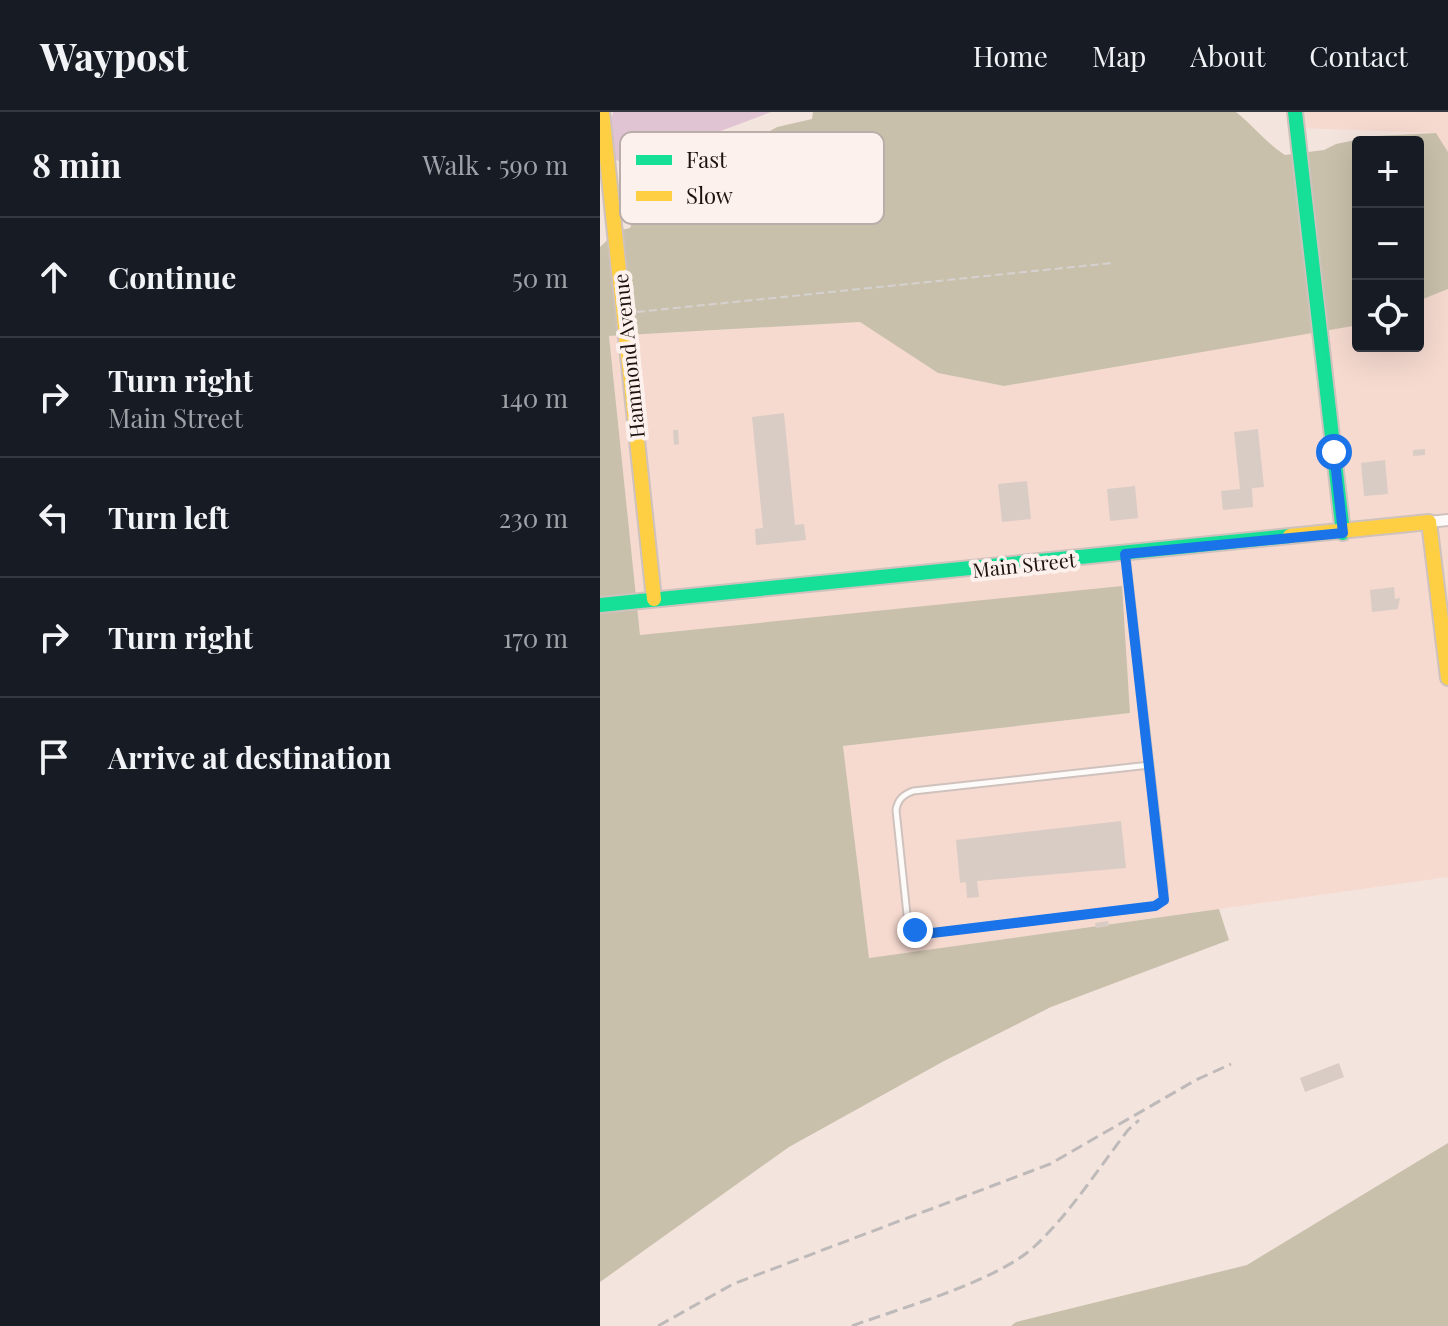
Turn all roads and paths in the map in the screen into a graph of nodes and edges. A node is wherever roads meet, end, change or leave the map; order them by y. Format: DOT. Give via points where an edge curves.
graph roads {
  1 [pos="602,112"];
  2 [pos="1295,112"];
  3 [pos="1112,263"];
  4 [pos="624,313"];
  5 [pos="1448,520"];
  6 [pos="1429,522"];
  7 [pos="1343,533"];
  8 [pos="1125,554"];
  9 [pos="654,599"];
  10 [pos="600,605"];
  11 [pos="1448,678"];
  12 [pos="1150,765"];
  1 -- 4 [label="street, Hammond Avenue"];
  2 -- 7 [label="street"];
  3 -- 4 [label="path"];
  4 -- 9 [label="street, Hammond Avenue"];
  5 -- 6 [label="street, Main Street"];
  6 -- 7 [label="street, Main Street"];
  6 -- 11 [label="street"];
  7 -- 8 [label="street, Main Street"];
  8 -- 9 [label="street, Main Street"];
  8 -- 12 [label="lane"];
  9 -- 10 [label="street, Main Street"];
  12 -- 12 [label="lane" via="1164,887 1164,900 1155,906 924,934 908,924 896,810 904,795"];
}
